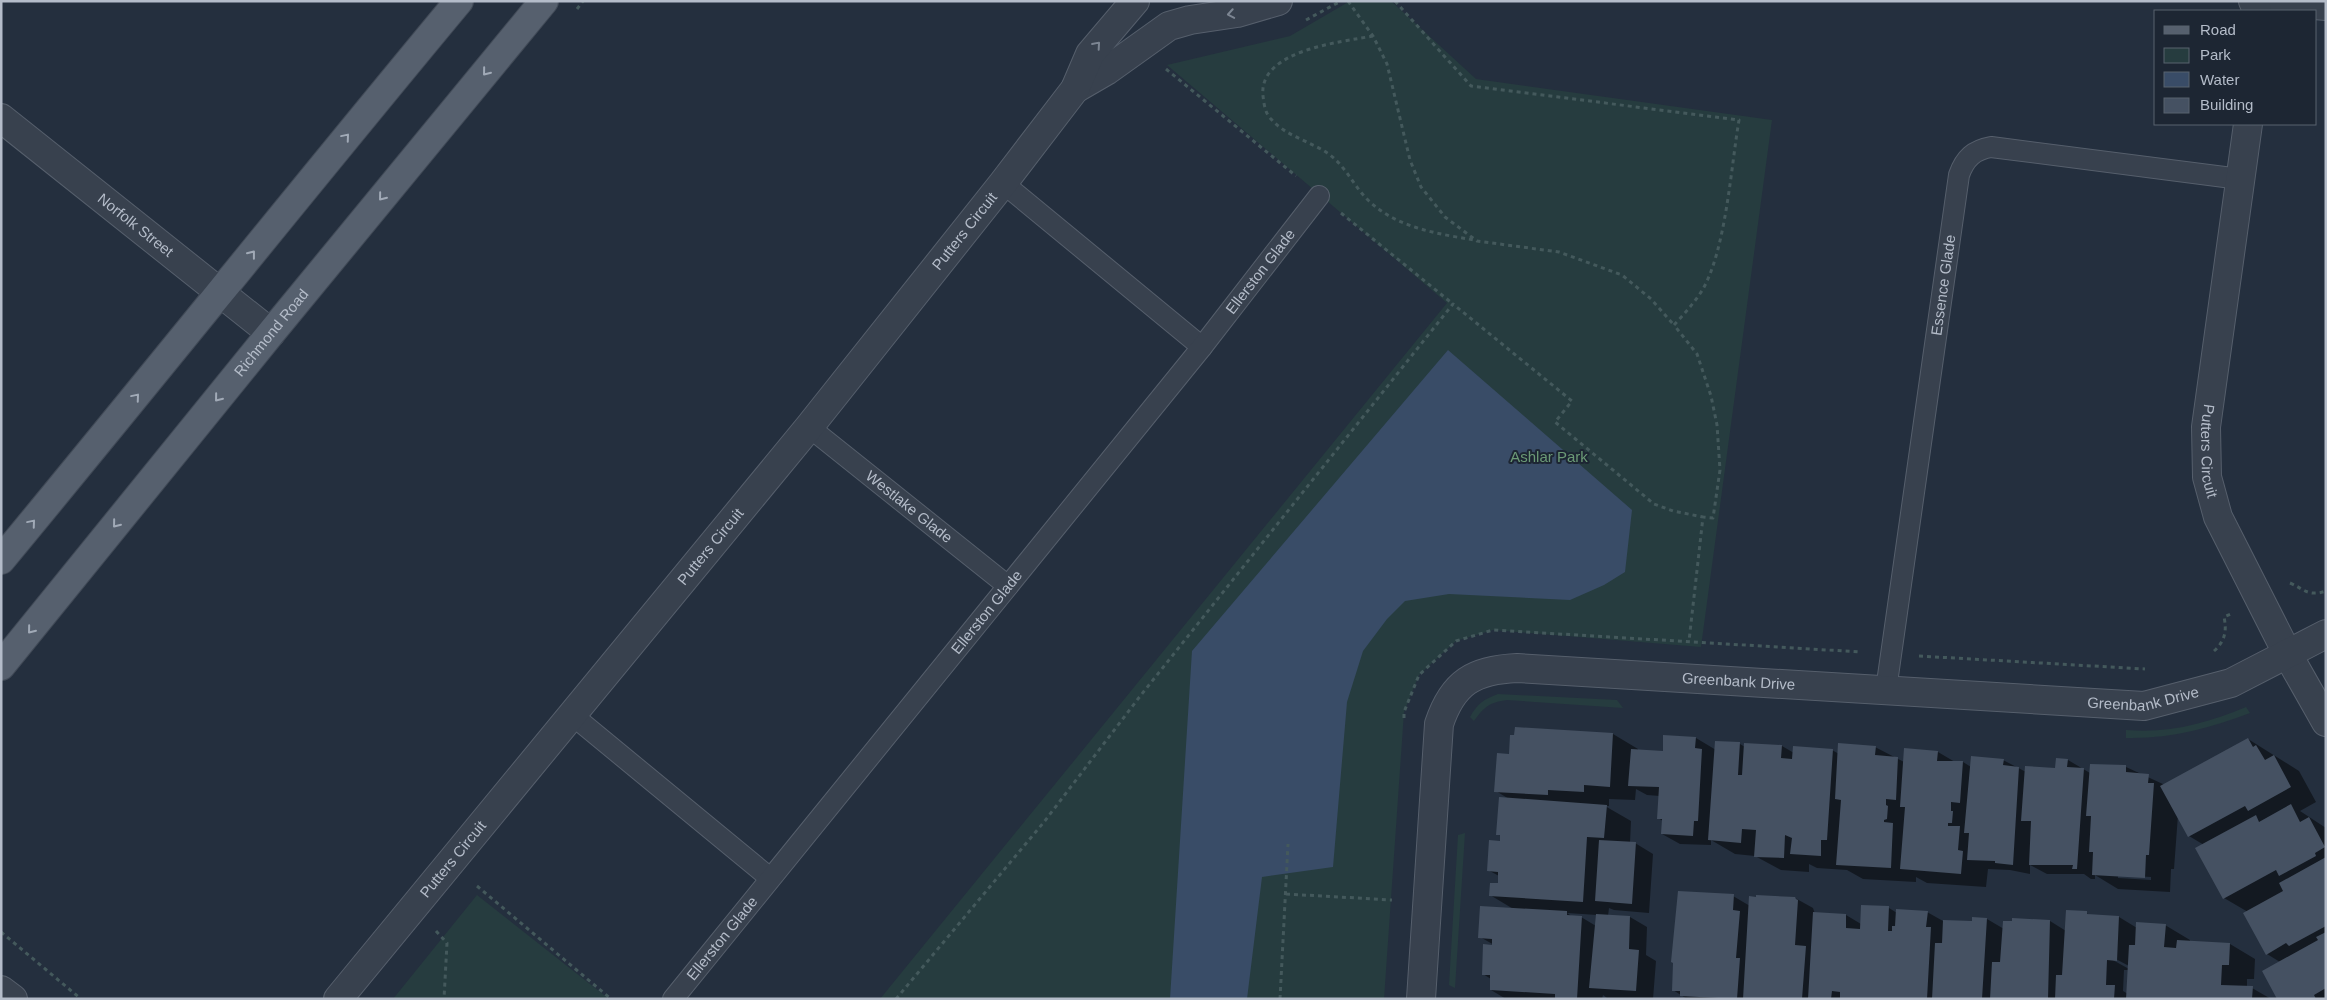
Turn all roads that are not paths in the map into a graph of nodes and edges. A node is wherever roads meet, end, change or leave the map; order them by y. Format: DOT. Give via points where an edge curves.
graph roads {
  1 [pos="459,1"];
  2 [pos="544,1"];
  3 [pos="1135,1"];
  4 [pos="1278,1"];
  5 [pos="2269,10"];
  6 [pos="2326,10"];
  7 [pos="1075,88"];
  8 [pos="1,118"];
  9 [pos="2248,125"];
  10 [pos="2240,179"];
  11 [pos="1003,183"];
  12 [pos="1319,196"];
  13 [pos="222,293"];
  14 [pos="271,333"];
  15 [pos="1202,347"];
  16 [pos="809,428"];
  17 [pos="1,560"];
  18 [pos="1008,586"];
  19 [pos="2326,634"];
  20 [pos="2288,655"];
  21 [pos="1,666"];
  22 [pos="1886,690"];
  23 [pos="571,714"];
  24 [pos="2326,722"];
  25 [pos="770,878"];
  26 [pos="1,990"];
  27 [pos="13,999"];
  28 [pos="338,999"];
  29 [pos="674,999"];
  30 [pos="1422,999"];
  13 -- 1 [label="main road, one-way" via="315,174"];
  2 -- 14 [label="main road, Richmond Road, one-way"];
  7 -- 3 [label="street, Putters Circuit, one-way" via="1090,54"];
  4 -- 7 [label="street, Putters Circuit, one-way" via="1169,26 1106,71"];
  5 -- 6 [label="lane" via="2290,6"];
  7 -- 11 [label="street, Putters Circuit"];
  8 -- 13 [label="street, Norfolk Street"];
  9 -- 10 [label="street, Putters Circuit"];
  10 -- 20 [label="street, Putters Circuit" via="2206,427 2206,476 2218,517"];
  10 -- 22 [label="lane, Essence Glade" via="2004,148 1982,149 1967,158 1959,175"];
  11 -- 15 [label="lane"];
  11 -- 16 [label="street, Putters Circuit"];
  12 -- 15 [label="lane, Ellerston Glade"];
  13 -- 14 [label="street, Norfolk Street"];
  17 -- 13 [label="main road, one-way"];
  14 -- 21 [label="main road, Richmond Road, one-way"];
  15 -- 18 [label="lane, Ellerston Glade"];
  16 -- 18 [label="lane, Westlake Glade"];
  16 -- 23 [label="street, Putters Circuit"];
  18 -- 25 [label="lane, Ellerston Glade"];
  19 -- 20 [label="street, Greenbank Drive"];
  20 -- 22 [label="street, Greenbank Drive" via="2232,684 2144,706"];
  20 -- 24 [label="street, Putters Circuit"];
  22 -- 30 [label="street, Greenbank Drive" via="1517,668 1500,669 1468,679 1455,691 1439,724"];
  23 -- 25 [label="lane"];
  23 -- 28 [label="street, Putters Circuit"];
  25 -- 29 [label="lane, Ellerston Glade"];
  26 -- 27 [label="street"];
}
